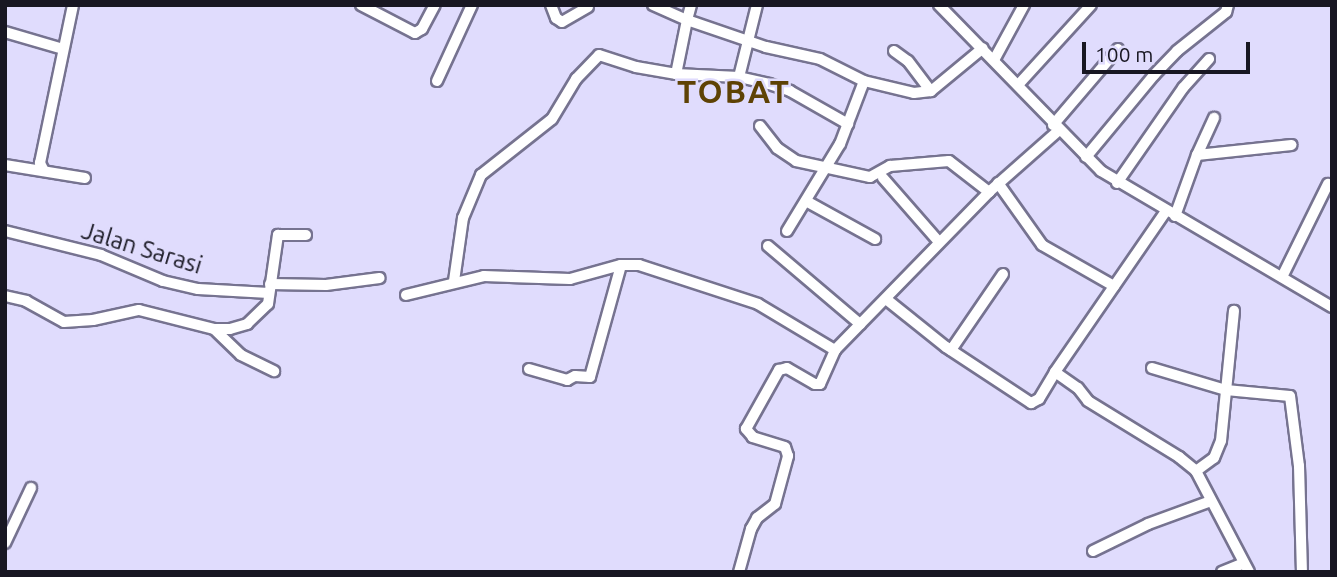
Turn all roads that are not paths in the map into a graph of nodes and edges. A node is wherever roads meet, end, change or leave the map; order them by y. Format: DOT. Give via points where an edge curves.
graph roads {
  1 [pos="73,5"];
  2 [pos="361,5"];
  3 [pos="435,5"];
  4 [pos="472,5"];
  5 [pos="551,5"];
  6 [pos="653,5"];
  7 [pos="691,5"];
  8 [pos="757,5"];
  9 [pos="939,5"];
  10 [pos="1024,5"];
  11 [pos="1091,5"];
  12 [pos="1228,5"];
  13 [pos="587,7"];
  14 [pos="687,20"];
  15 [pos="5,32"];
  16 [pos="750,41"];
  17 [pos="983,48"];
  18 [pos="64,49"];
  19 [pos="1118,49"];
  20 [pos="894,51"];
  21 [pos="1209,59"];
  22 [pos="994,60"];
  23 [pos="676,74"];
  24 [pos="740,77"];
  25 [pos="437,81"];
  26 [pos="864,81"];
  27 [pos="1018,85"];
  28 [pos="931,91"];
  29 [pos="1214,118"];
  30 [pos="848,124"];
  31 [pos="760,126"];
  32 [pos="1056,127"];
  33 [pos="1291,145"];
  34 [pos="1197,155"];
  35 [pos="1086,156"];
  36 [pos="5,165"];
  37 [pos="826,167"];
  38 [pos="43,169"];
  39 [pos="85,178"];
  40 [pos="883,178"];
  41 [pos="998,183"];
  42 [pos="1117,183"];
  43 [pos="1328,184"];
  44 [pos="989,192"];
  45 [pos="806,201"];
  46 [pos="1171,213"];
  47 [pos="5,231"];
  48 [pos="787,232"];
  49 [pos="306,235"];
  50 [pos="875,239"];
  51 [pos="939,242"];
  52 [pos="768,246"];
  53 [pos="621,265"];
  54 [pos="1003,274"];
  55 [pos="1282,277"];
  56 [pos="380,278"];
  57 [pos="454,281"];
  58 [pos="1114,286"];
  59 [pos="270,288"];
  60 [pos="406,295"];
  61 [pos="5,296"];
  62 [pos="886,299"];
  63 [pos="1332,307"];
  64 [pos="1234,311"];
  65 [pos="860,324"];
  66 [pos="214,329"];
  67 [pos="835,349"];
  68 [pos="951,351"];
  69 [pos="1152,368"];
  70 [pos="529,369"];
  71 [pos="274,371"];
  72 [pos="1055,372"];
  73 [pos="1226,390"];
  74 [pos="1196,471"];
  75 [pos="31,488"];
  76 [pos="1211,501"];
  77 [pos="5,543"];
  78 [pos="1093,551"];
  79 [pos="1245,568"];
  80 [pos="739,572"];
  81 [pos="1222,572"];
  82 [pos="1302,572"];
  1 -- 18 [label="street"];
  2 -- 3 [label="street" via="415,33"];
  4 -- 25 [label="street"];
  5 -- 13 [label="street" via="562,22"];
  6 -- 14 [label="street"];
  7 -- 14 [label="street"];
  8 -- 16 [label="street"];
  9 -- 17 [label="street"];
  10 -- 22 [label="street"];
  11 -- 27 [label="street"];
  12 -- 35 [label="street" via="1226,12 1162,67"];
  14 -- 16 [label="street"];
  14 -- 23 [label="street"];
  15 -- 18 [label="street"];
  16 -- 24 [label="street"];
  16 -- 26 [label="street" via="820,59"];
  17 -- 22 [label="street"];
  17 -- 28 [label="street"];
  18 -- 38 [label="street" via="40,163"];
  19 -- 32 [label="street"];
  20 -- 28 [label="street"];
  21 -- 42 [label="street" via="1183,88"];
  22 -- 27 [label="street"];
  23 -- 24 [label="street"];
  23 -- 57 [label="street" via="599,55 576,79 552,119 481,175 463,218"];
  24 -- 30 [label="street" via="790,92"];
  26 -- 28 [label="street" via="914,93"];
  26 -- 30 [label="street"];
  27 -- 32 [label="street"];
  29 -- 34 [label="street"];
  30 -- 37 [label="street"];
  31 -- 37 [label="street" via="789,159"];
  32 -- 35 [label="street"];
  32 -- 41 [label="street"];
  33 -- 34 [label="street"];
  34 -- 46 [label="street"];
  35 -- 42 [label="street"];
  36 -- 38 [label="street"];
  37 -- 44 [label="street" via="870,177 890,166 949,161"];
  37 -- 45 [label="street"];
  38 -- 39 [label="street"];
  40 -- 51 [label="street"];
  41 -- 44 [label="street"];
  41 -- 58 [label="street" via="1042,245"];
  42 -- 46 [label="street"];
  43 -- 55 [label="street"];
  44 -- 51 [label="street"];
  45 -- 48 [label="street"];
  45 -- 50 [label="street"];
  46 -- 55 [label="street"];
  46 -- 58 [label="street"];
  47 -- 59 [label="street, Jalan Sarasi" via="101,255 163,281 198,289"];
  49 -- 59 [label="street" via="278,235"];
  51 -- 62 [label="street"];
  52 -- 65 [label="street"];
  53 -- 57 [label="street" via="570,279 484,276"];
  53 -- 67 [label="street" via="660,270 758,304"];
  53 -- 70 [label="street" via="590,377 567,380"];
  54 -- 68 [label="street"];
  55 -- 63 [label="street"];
  56 -- 59 [label="street, Jalan Sarasi"];
  57 -- 60 [label="street"];
  58 -- 72 [label="street"];
  59 -- 66 [label="street" via="265,310 247,324"];
  61 -- 66 [label="street" via="26,301 64,322 146,310"];
  62 -- 65 [label="street"];
  62 -- 68 [label="street"];
  64 -- 73 [label="street"];
  65 -- 67 [label="street"];
  66 -- 71 [label="street" via="241,355"];
  67 -- 80 [label="street" via="820,384 787,368 779,370 746,429 753,437 785,447 788,456 775,504 751,529"];
  68 -- 72 [label="street" via="1031,403 1039,399"];
  69 -- 73 [label="street"];
  72 -- 74 [label="street" via="1088,401"];
  73 -- 74 [label="street" via="1218,450"];
  73 -- 82 [label="street" via="1290,396 1299,466"];
  74 -- 76 [label="street"];
  75 -- 77 [label="street"];
  76 -- 78 [label="street"];
  76 -- 79 [label="street"];
  79 -- 81 [label="street"];
}
